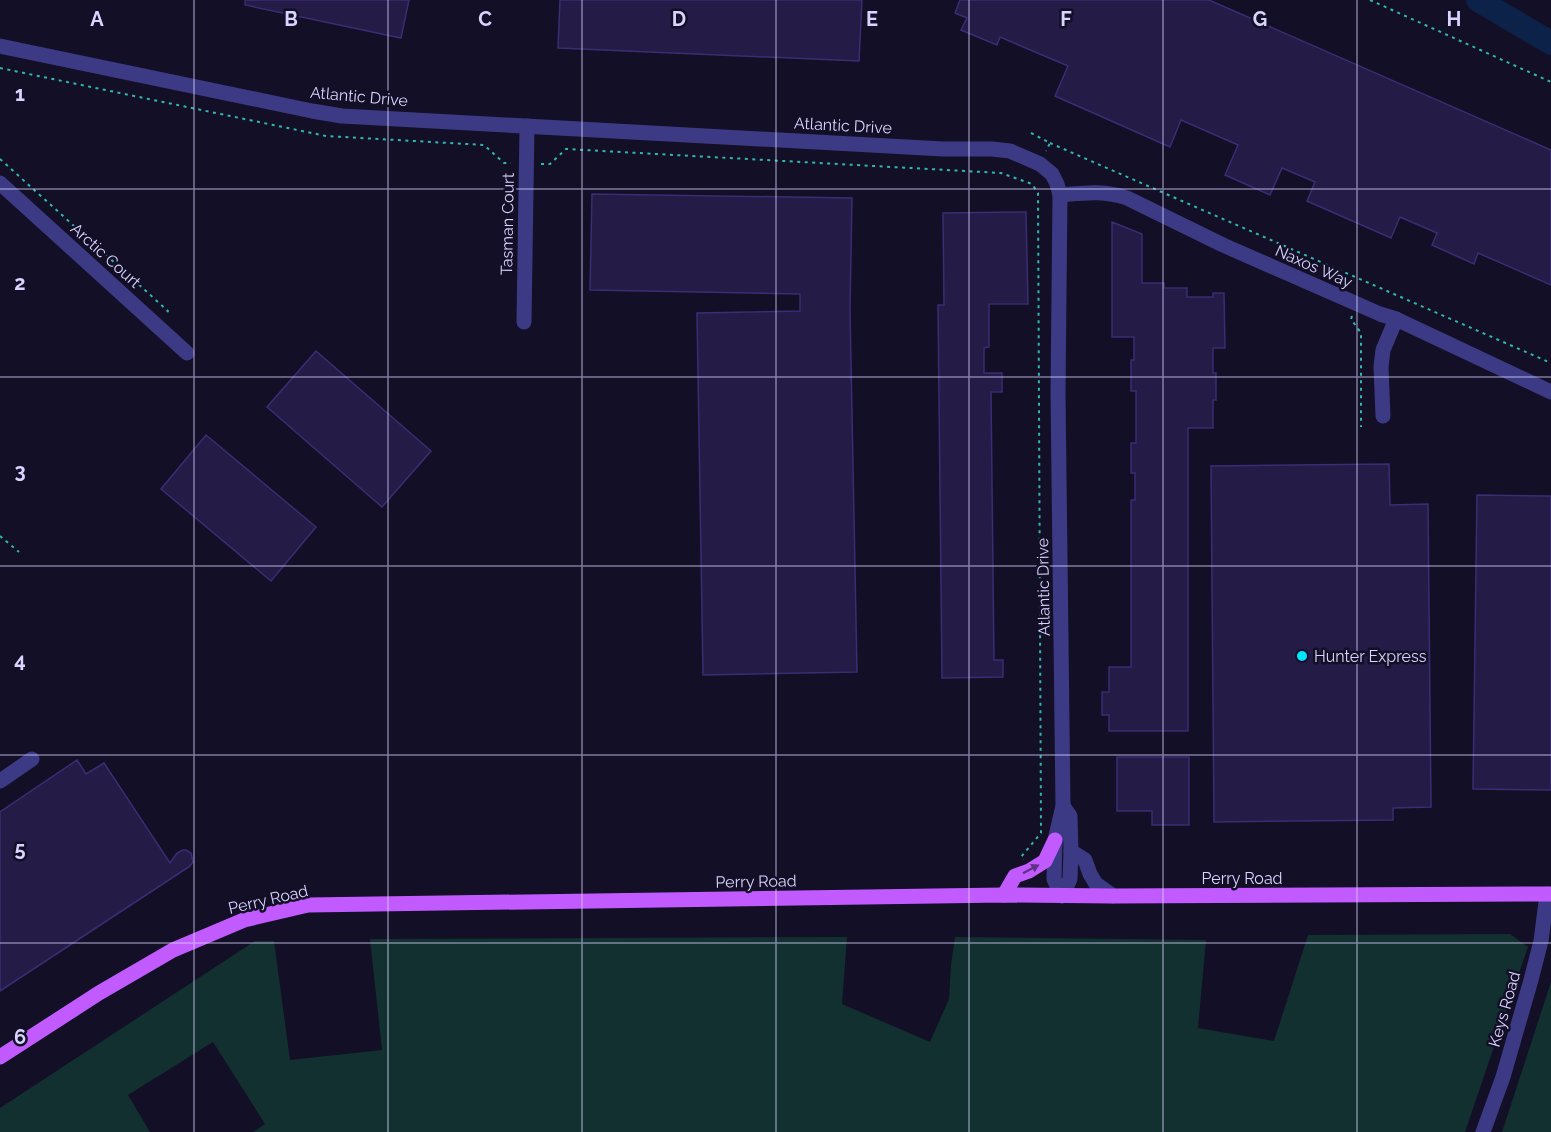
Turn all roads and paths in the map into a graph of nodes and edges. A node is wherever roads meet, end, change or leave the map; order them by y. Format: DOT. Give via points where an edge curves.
graph roads {
  1 [pos="1370,0"];
  2 [pos="0,46"];
  3 [pos="0,68"];
  4 [pos="1551,82"];
  5 [pos="527,126"];
  6 [pos="1050,143"];
  7 [pos="0,159"];
  8 [pos="526,163"];
  9 [pos="0,183"];
  10 [pos="1060,195"];
  11 [pos="1367,282"];
  12 [pos="1357,304"];
  13 [pos="1396,319"];
  14 [pos="524,322"];
  15 [pos="156,325"];
  16 [pos="187,352"];
  17 [pos="1551,363"];
  18 [pos="1551,392"];
  19 [pos="1383,416"];
  20 [pos="1362,427"];
  21 [pos="0,536"];
  22 [pos="19,552"];
  23 [pos="32,759"];
  24 [pos="0,781"];
  25 [pos="1063,806"];
  26 [pos="1056,840"];
  27 [pos="1071,851"];
  28 [pos="1029,871"];
  29 [pos="1549,894"];
  30 [pos="1004,895"];
  31 [pos="1062,896"];
  32 [pos="1113,896"];
  33 [pos="0,1057"];
  34 [pos="1483,1132"];
  1 -- 4 [label="path"];
  2 -- 5 [label="street, Atlantic Drive" via="342,116"];
  3 -- 8 [label="path" via="326,136 484,145 504,164"];
  5 -- 8 [label="street, Tasman Court"];
  5 -- 10 [label="street, Atlantic Drive" via="1010,151 1040,164 1052,174"];
  6 -- 11 [label="path"];
  7 -- 15 [label="path" via="168,311"];
  8 -- 14 [label="street, Tasman Court"];
  8 -- 28 [label="path" via="550,164 566,149 1001,173 1032,184 1038,193 1041,833 1021,857"];
  9 -- 15 [label="street, Arctic Court"];
  10 -- 12 [label="street, Naxos Way" via="1104,193 1127,198 1222,246"];
  10 -- 25 [label="street, Atlantic Drive"];
  11 -- 12 [label="path"];
  11 -- 17 [label="path"];
  12 -- 13 [label="street, Naxos Way"];
  12 -- 20 [label="path" via="1351,319 1360,333"];
  13 -- 18 [label="street, Naxos Way"];
  13 -- 19 [label="street" via="1383,350"];
  15 -- 16 [label="street, Arctic Court"];
  21 -- 22 [label="path"];
  23 -- 24 [label="street"];
  25 -- 26 [label="street, Atlantic Drive"];
  25 -- 27 [label="street, Atlantic Drive" via="1070,816"];
  28 -- 26 [label="main road, one-way" via="1045,861"];
  26 -- 31 [label="street, Atlantic Drive" via="1054,879"];
  27 -- 31 [label="street, Atlantic Drive" via="1070,879"];
  27 -- 32 [label="street" via="1085,860 1096,884"];
  28 -- 30 [label="main road" via="1015,876"];
  29 -- 32 [label="main road, Perry Road"];
  29 -- 34 [label="street, Keys Road" via="1531,980"];
  30 -- 31 [label="main road, Perry Road"];
  30 -- 33 [label="main road, Perry Road" via="308,906 244,920 173,950"];
  31 -- 32 [label="main road, Perry Road"];
}
